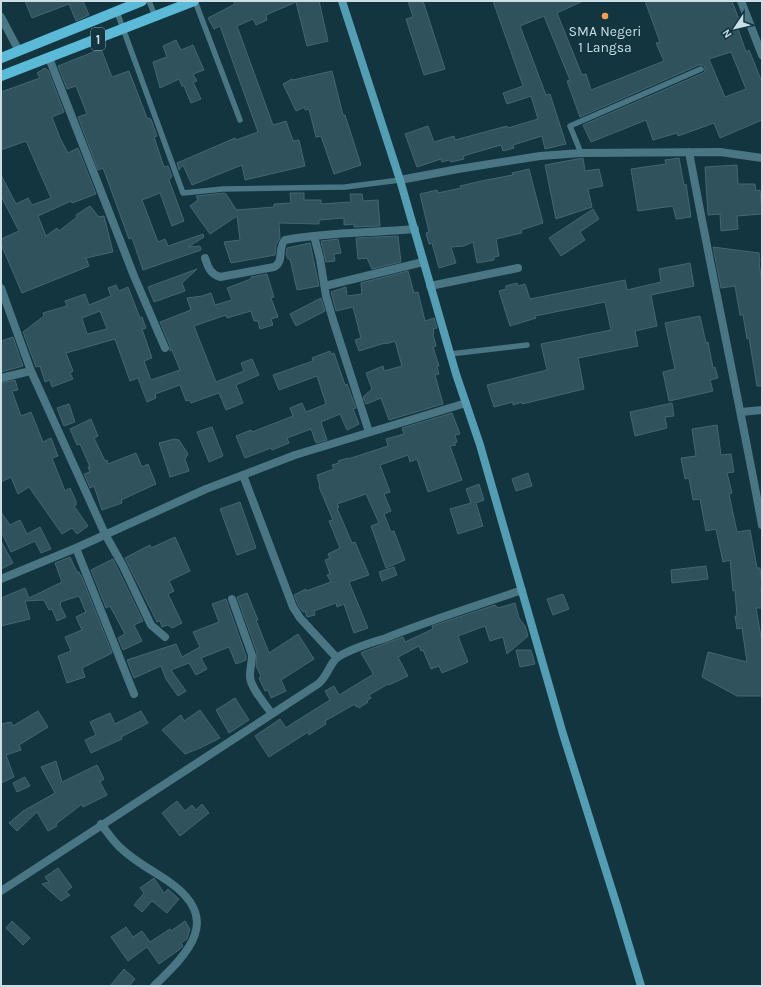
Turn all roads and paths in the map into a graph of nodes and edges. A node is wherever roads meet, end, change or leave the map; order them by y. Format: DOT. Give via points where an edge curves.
graph roads {
  1 [pos="142,1"];
  2 [pos="150,1"];
  3 [pos="195,1"];
  4 [pos="342,1"];
  5 [pos="741,1"];
  6 [pos="117,12"];
  7 [pos="155,16"];
  8 [pos="1,17"];
  9 [pos="122,30"];
  10 [pos="18,50"];
  11 [pos="762,55"];
  12 [pos="1,58"];
  13 [pos="49,58"];
  14 [pos="701,69"];
  15 [pos="1,76"];
  16 [pos="240,120"];
  17 [pos="689,152"];
  18 [pos="581,153"];
  19 [pos="762,158"];
  20 [pos="400,180"];
  21 [pos="415,229"];
  22 [pos="314,236"];
  23 [pos="205,258"];
  24 [pos="423,262"];
  25 [pos="518,268"];
  26 [pos="325,286"];
  27 [pos="430,286"];
  28 [pos="1,288"];
  29 [pos="527,345"];
  30 [pos="165,348"];
  31 [pos="450,354"];
  32 [pos="31,371"];
  33 [pos="1,378"];
  34 [pos="466,402"];
  35 [pos="762,410"];
  36 [pos="741,412"];
  37 [pos="369,432"];
  38 [pos="243,475"];
  39 [pos="762,525"];
  40 [pos="104,534"];
  41 [pos="76,548"];
  42 [pos="1,579"];
  43 [pos="522,590"];
  44 [pos="232,599"];
  45 [pos="165,637"];
  46 [pos="336,658"];
  47 [pos="134,694"];
  48 [pos="272,714"];
  49 [pos="101,824"];
  50 [pos="1,891"];
  51 [pos="154,986"];
  52 [pos="641,986"];
  1 -- 6 [label="main road, 1"];
  2 -- 7 [label="lane"];
  3 -- 7 [label="main road, 1"];
  3 -- 16 [label="lane"];
  4 -- 20 [label="street"];
  5 -- 11 [label="street"];
  6 -- 9 [label="lane"];
  6 -- 10 [label="main road, 1"];
  7 -- 9 [label="main road, 1"];
  8 -- 10 [label="street"];
  9 -- 13 [label="main road, 1"];
  9 -- 20 [label="lane" via="182,193 223,189 345,187"];
  10 -- 12 [label="main road, 1"];
  13 -- 15 [label="main road, 1"];
  13 -- 30 [label="street" via="134,276"];
  14 -- 18 [label="lane" via="570,126"];
  17 -- 18 [label="street"];
  17 -- 19 [label="street" via="720,152"];
  17 -- 36 [label="street"];
  18 -- 20 [label="street" via="540,156"];
  20 -- 21 [label="street"];
  21 -- 22 [label="street"];
  21 -- 24 [label="street"];
  22 -- 23 [label="street" via="285,240 281,248 281,261 274,267 220,277 214,276 210,271"];
  22 -- 26 [label="street"];
  24 -- 26 [label="street"];
  24 -- 27 [label="street"];
  25 -- 27 [label="street"];
  26 -- 37 [label="street" via="333,320"];
  27 -- 31 [label="street"];
  28 -- 32 [label="street"];
  29 -- 31 [label="lane"];
  31 -- 34 [label="street"];
  32 -- 33 [label="street"];
  32 -- 40 [label="street"];
  34 -- 37 [label="street"];
  34 -- 43 [label="street"];
  35 -- 36 [label="street"];
  36 -- 39 [label="street"];
  37 -- 38 [label="street"];
  38 -- 40 [label="street"];
  38 -- 46 [label="street" via="293,607"];
  40 -- 41 [label="street"];
  40 -- 45 [label="street" via="123,566 151,625"];
  41 -- 42 [label="street"];
  41 -- 47 [label="street"];
  43 -- 46 [label="street" via="404,631"];
  43 -- 52 [label="street" via="563,734"];
  44 -- 48 [label="street" via="252,655 250,679"];
  46 -- 48 [label="street" via="322,681"];
  48 -- 49 [label="street"];
  49 -- 50 [label="street"];
  49 -- 51 [label="street" via="122,850 181,891 191,902 195,912 198,924 191,945"];
}
